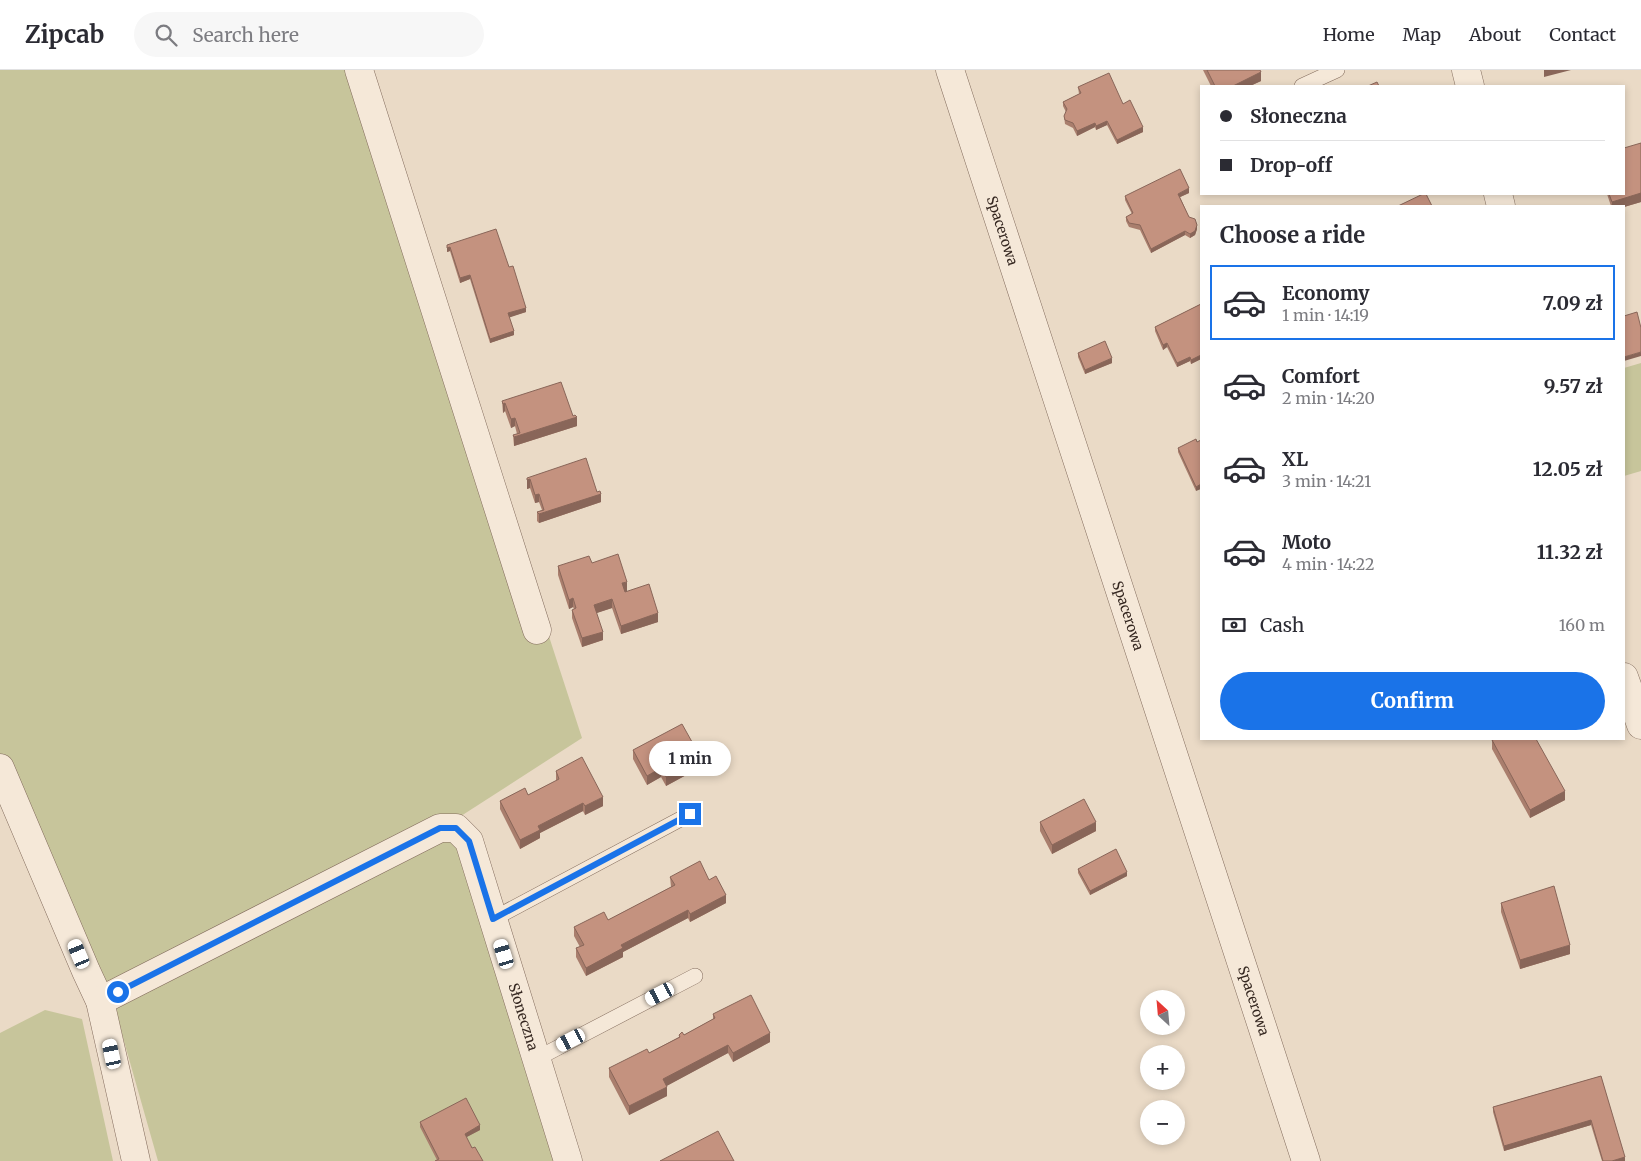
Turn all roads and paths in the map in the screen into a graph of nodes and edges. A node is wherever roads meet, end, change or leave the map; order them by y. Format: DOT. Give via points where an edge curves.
graph roads {
  1 [pos="359,70"];
  2 [pos="950,70"];
  3 [pos="1337,70"];
  4 [pos="1466,70"];
  5 [pos="1304,85"];
  6 [pos="1470,85"];
  7 [pos="537,630"];
  8 [pos="1625,680"];
  9 [pos="1641,725"];
  10 [pos="0,768"];
  11 [pos="690,814"];
  12 [pos="493,919"];
  13 [pos="695,976"];
  14 [pos="100,1001"];
  15 [pos="536,1058"];
  16 [pos="136,1161"];
  17 [pos="568,1161"];
  18 [pos="1306,1161"];
  1 -- 7 [label="street"];
  2 -- 18 [label="street, Spacerowa"];
  3 -- 5 [label="lane"];
  4 -- 6 [label="street"];
  8 -- 9 [label="street"];
  10 -- 14 [label="street"];
  11 -- 12 [label="lane"];
  12 -- 14 [label="street, Słoneczna" via="469,841 456,828 440,828"];
  12 -- 15 [label="street, Słoneczna"];
  13 -- 15 [label="lane"];
  14 -- 16 [label="street"];
  15 -- 17 [label="street, Słoneczna"];
}
